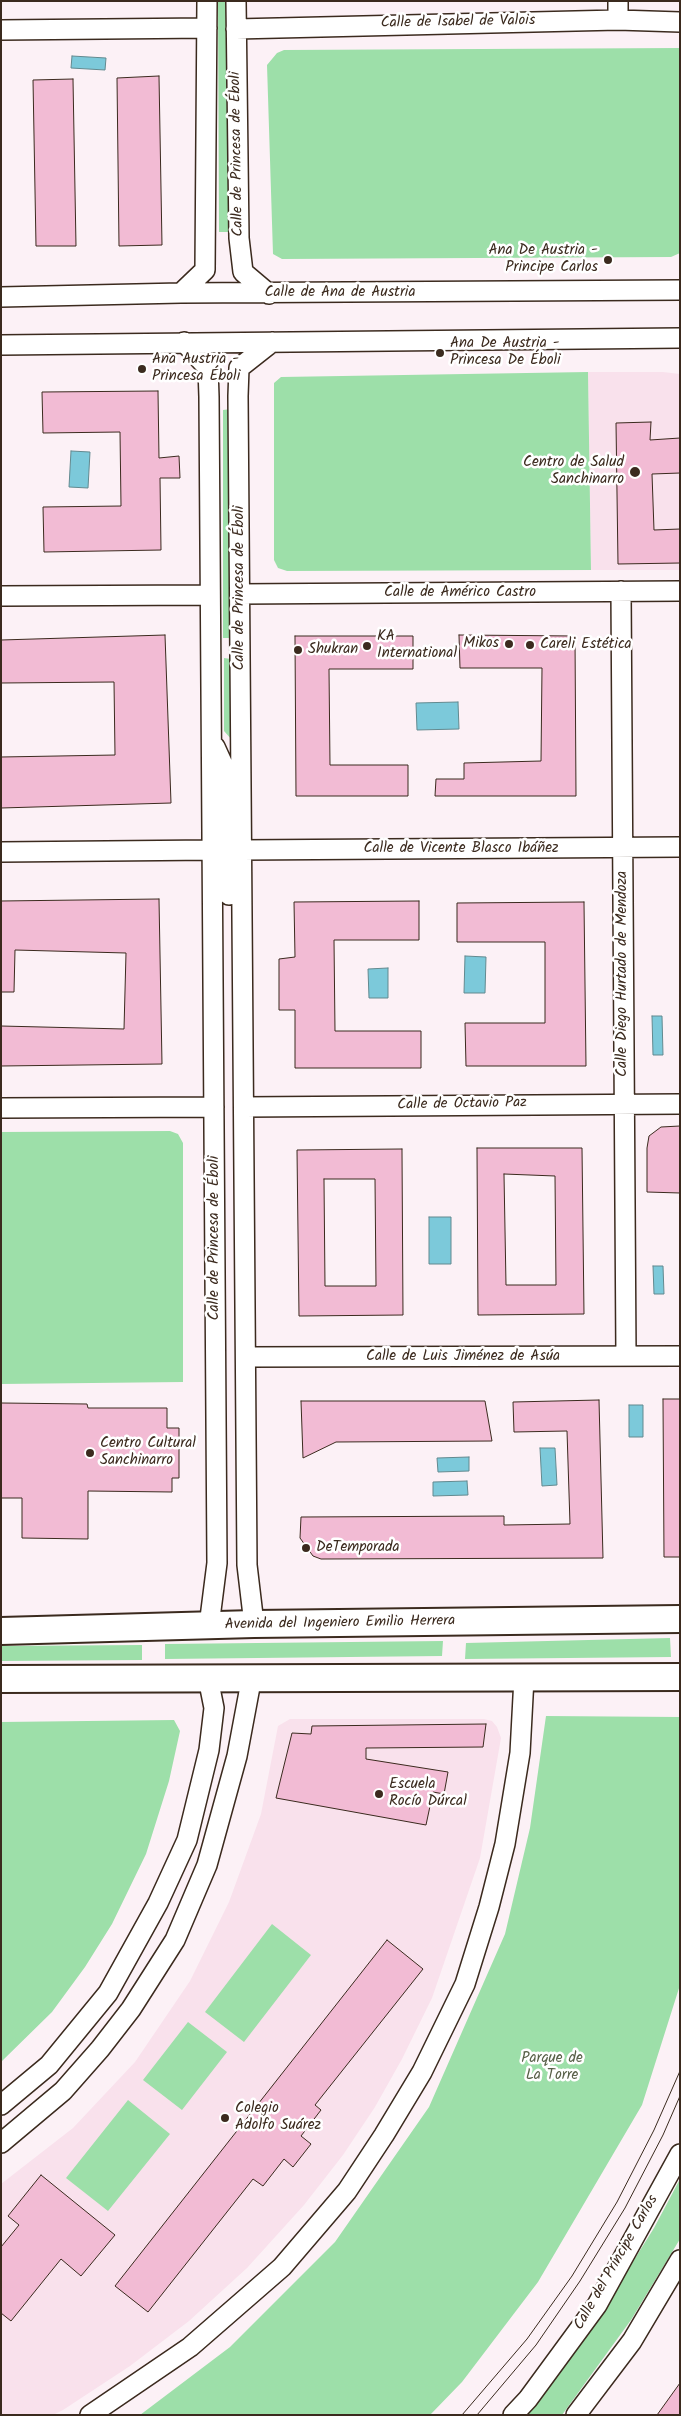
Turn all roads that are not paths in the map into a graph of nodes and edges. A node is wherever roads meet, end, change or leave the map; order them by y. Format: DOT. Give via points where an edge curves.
graph roads {
  1 [pos="207,1"];
  2 [pos="236,1"];
  3 [pos="618,10"];
  4 [pos="680,22"];
  5 [pos="207,28"];
  6 [pos="236,29"];
  7 [pos="1,30"];
  8 [pos="680,290"];
  9 [pos="181,293"];
  10 [pos="269,294"];
  11 [pos="1,298"];
  12 [pos="680,338"];
  13 [pos="184,342"];
  14 [pos="272,342"];
  15 [pos="1,345"];
  16 [pos="680,591"];
  17 [pos="621,592"];
  18 [pos="240,594"];
  19 [pos="210,595"];
  20 [pos="1,596"];
  21 [pos="211,739"];
  22 [pos="680,847"];
  23 [pos="622,849"];
  24 [pos="212,850"];
  25 [pos="242,850"];
  26 [pos="1,852"];
  27 [pos="242,950"];
  28 [pos="624,1103"];
  29 [pos="680,1104"];
  30 [pos="214,1107"];
  31 [pos="244,1107"];
  32 [pos="1,1108"];
  33 [pos="626,1356"];
  34 [pos="680,1356"];
  35 [pos="246,1357"];
  36 [pos="680,1619"];
  37 [pos="254,1624"];
  38 [pos="209,1626"];
  39 [pos="1,1632"];
  40 [pos="252,1676"];
  41 [pos="680,1677"];
  42 [pos="1,1678"];
  43 [pos="208,1678"];
  44 [pos="524,1678"];
  45 [pos="1,2105"];
  46 [pos="1,2143"];
  47 [pos="680,2154"];
  48 [pos="680,2260"];
  49 [pos="581,2413"];
  50 [pos="90,2415"];
  51 [pos="513,2415"];
  1 -- 5 [label="street, Calle de Princesa de Éboli"];
  2 -- 6 [label="street, Calle de Princesa de Éboli"];
  3 -- 4 [label="street, Calle de Isabel de Valois"];
  3 -- 6 [label="street, Calle de Isabel de Valois"];
  5 -- 7 [label="street"];
  5 -- 9 [label="street, Calle de Princesa de Éboli" via="205,270"];
  6 -- 10 [label="street, Calle de Princesa de Éboli" via="243,272"];
  8 -- 10 [label="street, Calle de Ana de Austria"];
  9 -- 10 [label="street, Calle de Ana de Austria"];
  9 -- 11 [label="street, Calle de Ana de Austria"];
  12 -- 14 [label="street"];
  13 -- 14 [label="street"];
  13 -- 15 [label="street"];
  13 -- 19 [label="street, Calle de Princesa de Éboli" via="208,368"];
  14 -- 18 [label="street, Calle de Princesa de Éboli" via="239,368"];
  16 -- 17 [label="street, Calle de Américo Castro"];
  17 -- 18 [label="street, Calle de Américo Castro"];
  17 -- 23 [label="street, Calle Diego Hurtado de Mendoza"];
  18 -- 25 [label="street, Calle de Princesa de Éboli"];
  19 -- 20 [label="street"];
  19 -- 21 [label="street, Calle de Princesa de Éboli"];
  21 -- 24 [label="street, Calle de Princesa de Éboli"];
  21 -- 25 [label="street, Calle de Princesa de Éboli" via="225,769 225,837"];
  22 -- 23 [label="street, Calle de Vicente Blasco Ibáñez"];
  23 -- 25 [label="street, Calle de Vicente Blasco Ibáñez"];
  23 -- 28 [label="street, Calle Diego Hurtado de Mendoza"];
  24 -- 26 [label="street"];
  24 -- 27 [label="street, Calle de Princesa de Éboli" via="229,863 229,912"];
  24 -- 30 [label="street, Calle de Princesa de Éboli"];
  25 -- 27 [label="street, Calle de Princesa de Éboli"];
  27 -- 31 [label="street, Calle de Princesa de Éboli"];
  28 -- 29 [label="street, Calle de Octavio Paz"];
  28 -- 31 [label="street, Calle de Octavio Paz"];
  28 -- 33 [label="street, Calle Diego Hurtado de Mendoza"];
  30 -- 32 [label="street"];
  30 -- 38 [label="street, Calle de Princesa de Éboli" via="217,1563"];
  31 -- 35 [label="street, Calle de Princesa de Éboli"];
  33 -- 34 [label="street, Calle de Luis Jiménez de Asúa"];
  33 -- 35 [label="street, Calle de Luis Jiménez de Asúa"];
  35 -- 37 [label="street, Calle de Princesa de Éboli" via="247,1565"];
  36 -- 37 [label="street, Avenida del Ingeniero Emilio Herrera"];
  37 -- 38 [label="street, Avenida del Ingeniero Emilio Herrera"];
  38 -- 39 [label="street, Avenida del Ingeniero Emilio Herrera"];
  40 -- 43 [label="street"];
  40 -- 44 [label="street"];
  40 -- 46 [label="street" via="237,1756 207,1865 175,1940 131,2009 100,2049 63,2091"];
  41 -- 44 [label="street"];
  42 -- 43 [label="street"];
  43 -- 45 [label="street" via="214,1708 209,1750 187,1840 158,1903 108,1993 49,2064"];
  44 -- 50 [label="street" via="520,1753 505,1844 489,1907 465,1984 422,2072 347,2191 282,2267 190,2347"];
  47 -- 51 [label="street, Calle del Príncipe Carlos" via="597,2305"];
  48 -- 49 [label="street" via="632,2341"];
}
